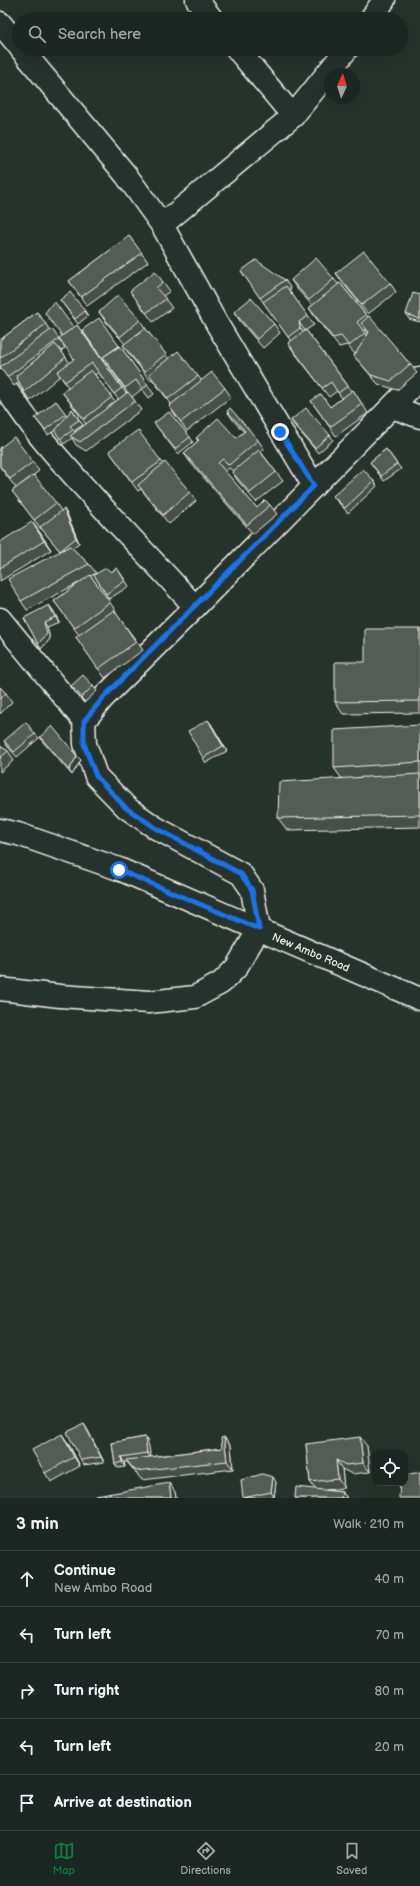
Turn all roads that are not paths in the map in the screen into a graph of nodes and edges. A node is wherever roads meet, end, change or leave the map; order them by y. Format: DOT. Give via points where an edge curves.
graph roads {
  1 [pos="197,0"];
  2 [pos="384,0"];
  3 [pos="206,12"];
  4 [pos="376,12"];
  5 [pos="0,23"];
  6 [pos="12,38"];
  7 [pos="27,56"];
  8 [pos="243,56"];
  9 [pos="341,56"];
  10 [pos="293,116"];
  11 [pos="162,225"];
  12 [pos="420,378"];
  13 [pos="0,381"];
  14 [pos="392,407"];
  15 [pos="420,416"];
  16 [pos="314,486"];
  17 [pos="195,607"];
  18 [pos="0,620"];
  19 [pos="84,721"];
  20 [pos="0,830"];
  21 [pos="259,929"];
  22 [pos="0,989"];
  23 [pos="420,999"];
  1 -- 3 [label="street"];
  2 -- 4 [label="street"];
  5 -- 6 [label="street"];
  7 -- 11 [label="street" via="126,175"];
  8 -- 10 [label="street"];
  9 -- 10 [label="street"];
  10 -- 11 [label="street"];
  11 -- 16 [label="street" via="217,324"];
  12 -- 14 [label="street"];
  13 -- 17 [label="street" via="43,439 133,542"];
  14 -- 15 [label="street"];
  14 -- 16 [label="street"];
  16 -- 17 [label="street"];
  17 -- 19 [label="street" via="103,698"];
  18 -- 19 [label="street"];
  19 -- 21 [label="street" via="84,744 96,776 126,808 156,828 241,874 252,890"];
  20 -- 21 [label="street, New Ambo Road" via="119,870"];
  21 -- 22 [label="street" via="236,968 220,983 195,997 150,1002"];
  21 -- 23 [label="street, New Ambo Road"];
}
